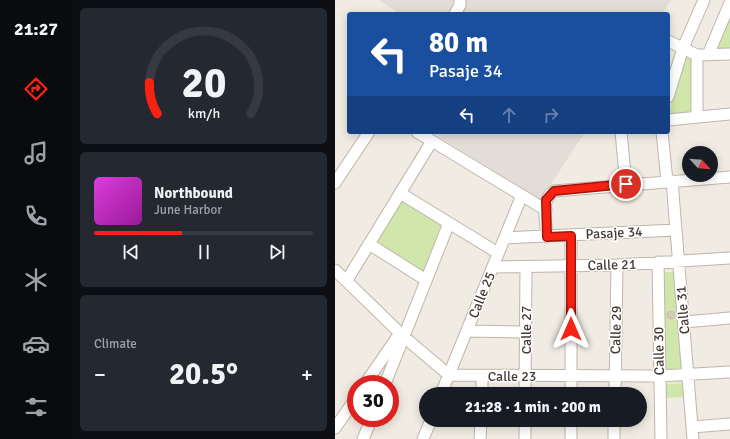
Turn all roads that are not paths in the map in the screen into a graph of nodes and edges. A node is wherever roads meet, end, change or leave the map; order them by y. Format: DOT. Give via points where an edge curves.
graph roads {
  1 [pos="459,0"];
  2 [pos="704,0"];
  3 [pos="730,3"];
  4 [pos="456,12"];
  5 [pos="670,42"];
  6 [pos="683,48"];
  7 [pos="730,54"];
  8 [pos="702,55"];
  9 [pos="670,88"];
  10 [pos="730,114"];
  11 [pos="697,117"];
  12 [pos="670,120"];
  13 [pos="368,134"];
  14 [pos="420,134"];
  15 [pos="621,134"];
  16 [pos="662,134"];
  17 [pos="432,141"];
  18 [pos="730,177"];
  19 [pos="669,181"];
  20 [pos="335,183"];
  21 [pos="626,184"];
  22 [pos="400,193"];
  23 [pos="522,195"];
  24 [pos="545,210"];
  25 [pos="449,223"];
  26 [pos="676,230"];
  27 [pos="571,236"];
  28 [pos="547,237"];
  29 [pos="505,238"];
  30 [pos="369,244"];
  31 [pos="498,254"];
  32 [pos="730,258"];
  33 [pos="679,260"];
  34 [pos="658,262"];
  35 [pos="617,265"];
  36 [pos="571,266"];
  37 [pos="493,267"];
  38 [pos="526,267"];
  39 [pos="335,270"];
  40 [pos="347,280"];
  41 [pos="426,280"];
  42 [pos="730,318"];
  43 [pos="685,322"];
  44 [pos="467,332"];
  45 [pos="525,332"];
  46 [pos="402,335"];
  47 [pos="730,372"];
  48 [pos="372,375"];
  49 [pos="388,375"];
  50 [pos="449,375"];
  51 [pos="689,375"];
  52 [pos="482,376"];
  53 [pos="525,376"];
  54 [pos="571,376"];
  55 [pos="615,376"];
  56 [pos="660,376"];
  57 [pos="444,387"];
  58 [pos="482,387"];
  59 [pos="525,387"];
  60 [pos="571,387"];
  61 [pos="615,387"];
  62 [pos="347,411"];
  63 [pos="730,424"];
  64 [pos="368,427"];
  65 [pos="428,427"];
  66 [pos="481,427"];
  67 [pos="525,427"];
  68 [pos="571,427"];
  69 [pos="614,427"];
  70 [pos="693,427"];
  71 [pos="335,428"];
  72 [pos="363,439"];
  73 [pos="423,439"];
  74 [pos="480,439"];
  75 [pos="525,439"];
  76 [pos="571,439"];
  77 [pos="614,439"];
  78 [pos="661,439"];
  79 [pos="693,439"];
  1 -- 4 [label="street" via="460,5"];
  2 -- 6 [label="street"];
  3 -- 8 [label="street"];
  5 -- 6 [label="street"];
  6 -- 8 [label="street"];
  6 -- 9 [label="street"];
  7 -- 8 [label="street"];
  8 -- 11 [label="street"];
  10 -- 11 [label="street"];
  11 -- 12 [label="street"];
  13 -- 20 [label="street"];
  14 -- 17 [label="street"];
  15 -- 21 [label="street"];
  16 -- 19 [label="street, Calle 31"];
  17 -- 22 [label="street"];
  17 -- 23 [label="street"];
  18 -- 19 [label="street"];
  19 -- 21 [label="street"];
  19 -- 26 [label="street, Calle 31"];
  21 -- 24 [label="street" via="554,191 546,200"];
  22 -- 25 [label="street"];
  22 -- 30 [label="street"];
  23 -- 24 [label="street"];
  23 -- 29 [label="street, Calle 25"];
  24 -- 28 [label="street"];
  25 -- 31 [label="street"];
  25 -- 41 [label="street"];
  26 -- 27 [label="street, Pasaje 34"];
  26 -- 33 [label="street, Calle 31"];
  27 -- 28 [label="street, Pasaje 34"];
  27 -- 36 [label="street"];
  28 -- 29 [label="street, Pasaje 34"];
  29 -- 31 [label="street, Calle 25"];
  30 -- 40 [label="street"];
  30 -- 41 [label="street"];
  31 -- 37 [label="street, Calle 25"];
  32 -- 33 [label="street, Calle 21"];
  33 -- 34 [label="street, Calle 21"];
  33 -- 43 [label="street, Calle 31"];
  34 -- 35 [label="street, Calle 21"];
  34 -- 56 [label="street, Calle 30"];
  35 -- 36 [label="street, Calle 21"];
  35 -- 55 [label="street, Calle 29"];
  36 -- 38 [label="street, Calle 21"];
  36 -- 54 [label="street"];
  37 -- 38 [label="street, Calle 21"];
  37 -- 44 [label="street, Calle 25"];
  38 -- 45 [label="street, Calle 27"];
  39 -- 40 [label="street"];
  40 -- 46 [label="street"];
  41 -- 46 [label="street"];
  42 -- 43 [label="street"];
  43 -- 51 [label="street, Calle 31"];
  44 -- 45 [label="street"];
  44 -- 50 [label="street, Calle 25"];
  45 -- 53 [label="street, Calle 27"];
  46 -- 48 [label="street"];
  46 -- 49 [label="street"];
  46 -- 50 [label="street"];
  47 -- 51 [label="street, Calle 23"];
  50 -- 52 [label="street, Calle 23"];
  50 -- 57 [label="street, Calle 25"];
  51 -- 56 [label="street, Calle 23"];
  51 -- 70 [label="street, Calle 31"];
  52 -- 53 [label="street, Calle 23"];
  52 -- 58 [label="street"];
  53 -- 54 [label="street, Calle 23"];
  53 -- 59 [label="street, Calle 27"];
  54 -- 55 [label="street, Calle 23"];
  54 -- 60 [label="street"];
  55 -- 56 [label="street, Calle 23"];
  55 -- 61 [label="street, Calle 29"];
  56 -- 78 [label="street, Calle 30"];
  62 -- 71 [label="street"];
  63 -- 70 [label="street"];
  64 -- 72 [label="street"];
  65 -- 73 [label="street"];
  66 -- 74 [label="street"];
  67 -- 75 [label="street"];
  68 -- 76 [label="street"];
  69 -- 77 [label="street"];
  70 -- 79 [label="street, Calle 31"];
}
